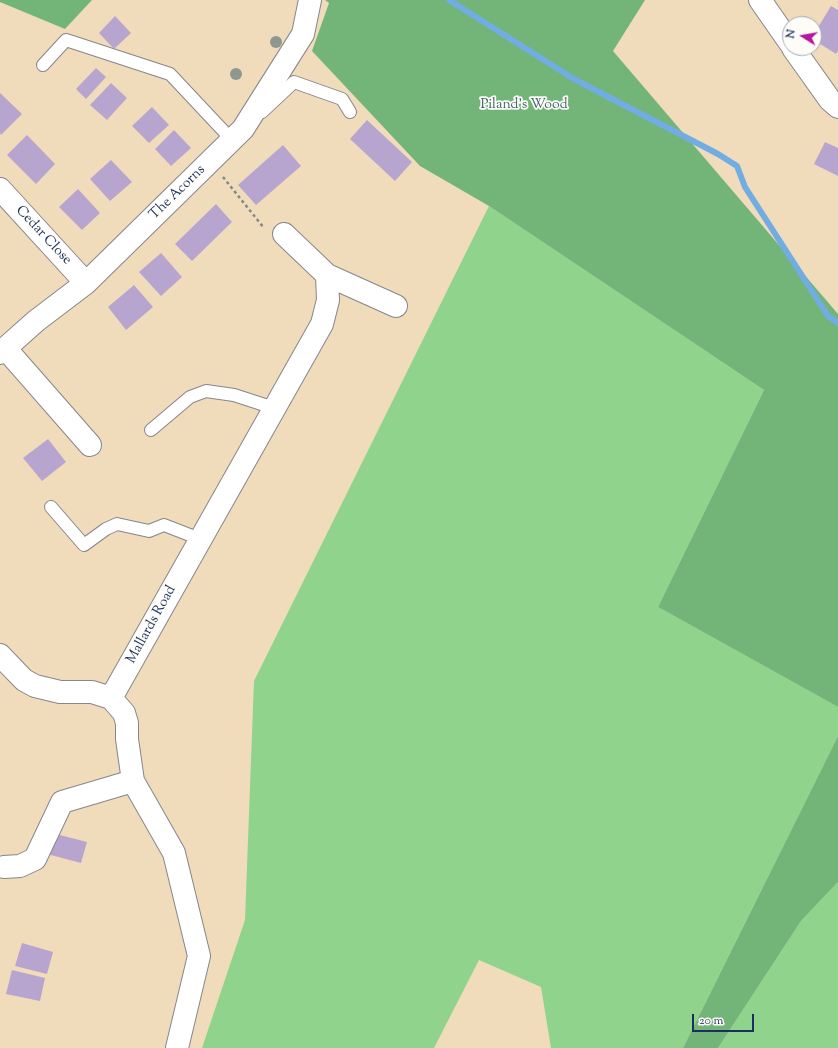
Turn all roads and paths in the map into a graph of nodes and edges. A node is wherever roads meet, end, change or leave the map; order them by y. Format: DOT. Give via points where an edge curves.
graph roads {
  1 [pos="310,0"];
  2 [pos="760,0"];
  3 [pos="782,32"];
  4 [pos="799,56"];
  5 [pos="43,64"];
  6 [pos="838,107"];
  7 [pos="350,112"];
  8 [pos="238,134"];
  9 [pos="210,162"];
  10 [pos="0,189"];
  11 [pos="284,234"];
  12 [pos="328,275"];
  13 [pos="86,283"];
  14 [pos="396,306"];
  15 [pos="3,350"];
  16 [pos="274,408"];
  17 [pos="151,430"];
  18 [pos="90,445"];
  19 [pos="51,507"];
  20 [pos="200,539"];
  21 [pos="2,661"];
  22 [pos="111,698"];
  23 [pos="133,781"];
  24 [pos="4,867"];
  25 [pos="177,1048"];
  1 -- 8 [label="street, The Acorns" via="303,34"];
  2 -- 3 [label="street"];
  4 -- 6 [label="street" via="830,100"];
  5 -- 8 [label="lane" via="66,40 170,74"];
  7 -- 8 [label="lane" via="342,99 294,82"];
  8 -- 9 [label="street, The Acorns"];
  9 -- 11 [label="path" via="268,233"];
  9 -- 13 [label="street, The Acorns"];
  10 -- 13 [label="street, Cedar Close"];
  11 -- 12 [label="street"];
  12 -- 14 [label="street"];
  12 -- 16 [label="street, Mallards Road" via="328,300 322,324"];
  13 -- 15 [label="street, The Acorns"];
  15 -- 18 [label="street"];
  16 -- 17 [label="lane" via="234,394 206,392 190,397"];
  16 -- 20 [label="street, Mallards Road"];
  19 -- 20 [label="lane" via="84,545 117,524 149,531 164,525"];
  20 -- 22 [label="street, Mallards Road"];
  21 -- 22 [label="street" via="24,680 47,690 92,692"];
  22 -- 23 [label="street" via="124,713 127,723"];
  23 -- 24 [label="street" via="62,802 35,859 20,866"];
  23 -- 25 [label="street" via="174,853 199,956"];
}
